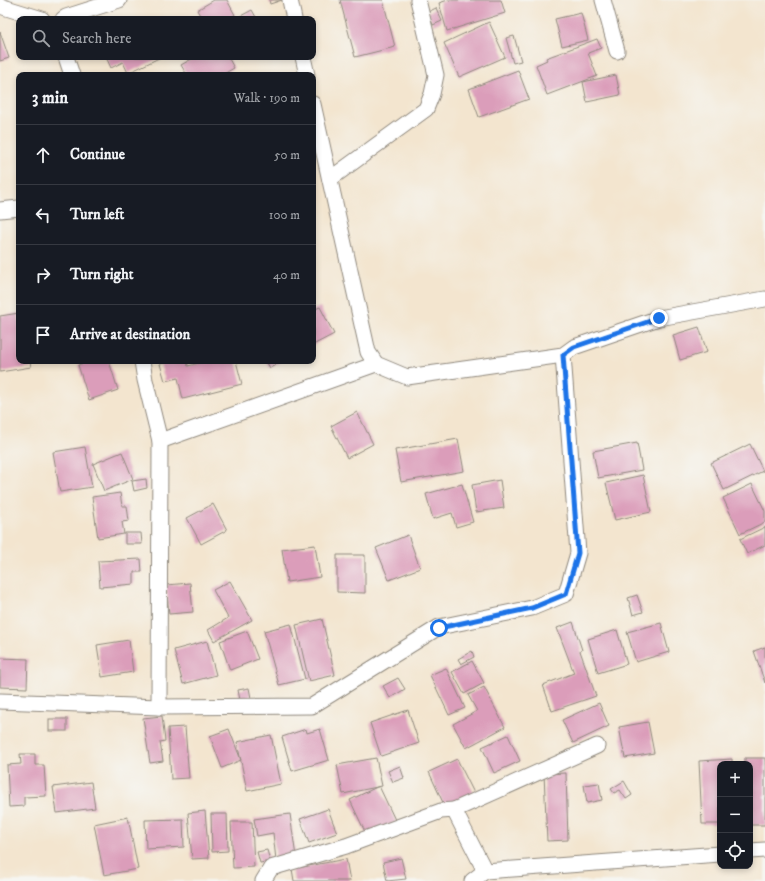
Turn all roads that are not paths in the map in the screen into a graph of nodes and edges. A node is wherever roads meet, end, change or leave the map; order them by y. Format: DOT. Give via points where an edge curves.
graph roads {
  1 [pos="119,0"];
  2 [pos="290,0"];
  3 [pos="418,0"];
  4 [pos="603,0"];
  5 [pos="0,6"];
  6 [pos="32,16"];
  7 [pos="69,16"];
  8 [pos="293,16"];
  9 [pos="617,51"];
  10 [pos="67,60"];
  11 [pos="304,60"];
  12 [pos="71,72"];
  13 [pos="306,72"];
  14 [pos="316,117"];
  15 [pos="330,179"];
  16 [pos="16,208"];
  17 [pos="0,210"];
  18 [pos="765,299"];
  19 [pos="563,355"];
  20 [pos="142,364"];
  21 [pos="376,364"];
  22 [pos="160,441"];
  23 [pos="0,701"];
  24 [pos="159,707"];
  25 [pos="597,746"];
  26 [pos="454,810"];
  27 [pos="765,850"];
  28 [pos="753,851"];
  29 [pos="717,854"];
  30 [pos="485,871"];
  31 [pos="263,881"];
  32 [pos="472,881"];
  1 -- 7 [label="street"];
  2 -- 8 [label="street"];
  3 -- 15 [label="street" via="436,75 426,110"];
  4 -- 9 [label="street"];
  5 -- 6 [label="street"];
  10 -- 12 [label="street"];
  11 -- 13 [label="street"];
  14 -- 15 [label="street"];
  15 -- 21 [label="street" via="368,352"];
  16 -- 17 [label="street"];
  18 -- 19 [label="street" via="659,318 574,347"];
  19 -- 21 [label="street" via="407,377"];
  19 -- 24 [label="street" via="578,553 566,594 532,608 439,628 312,706"];
  20 -- 22 [label="street"];
  21 -- 22 [label="street"];
  22 -- 24 [label="street"];
  23 -- 24 [label="street"];
  25 -- 26 [label="street"];
  26 -- 30 [label="street"];
  26 -- 31 [label="street" via="441,811 346,846 271,868"];
  27 -- 28 [label="street"];
  29 -- 30 [label="street"];
  30 -- 32 [label="street"];
}
